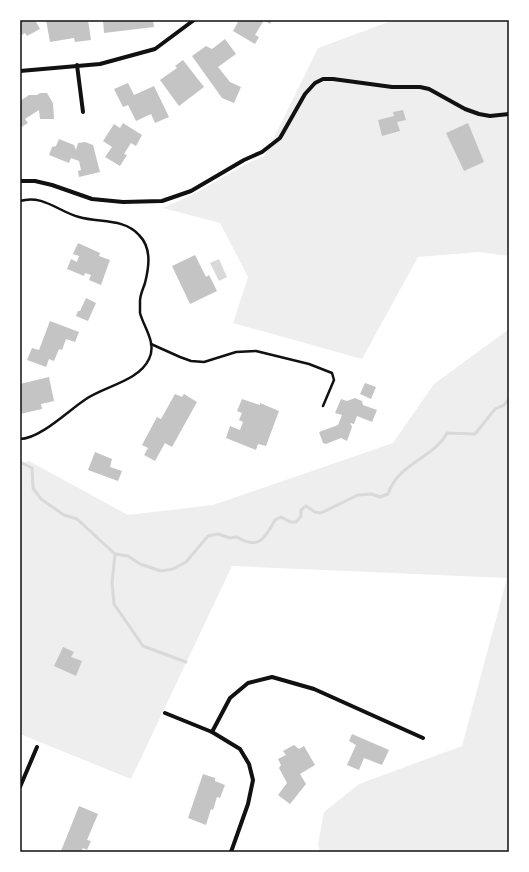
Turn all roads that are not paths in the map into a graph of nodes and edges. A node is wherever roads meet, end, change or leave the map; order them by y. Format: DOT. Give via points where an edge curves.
graph roads {
  1 [pos="194,20"];
  2 [pos="77,65"];
  3 [pos="20,71"];
  4 [pos="83,112"];
  5 [pos="509,114"];
  6 [pos="20,181"];
  7 [pos="20,201"];
  8 [pos="151,344"];
  9 [pos="323,406"];
  10 [pos="20,439"];
  11 [pos="165,713"];
  12 [pos="212,732"];
  13 [pos="423,738"];
  14 [pos="37,747"];
  15 [pos="20,787"];
  16 [pos="231,852"];
  1 -- 2 [label="street" via="155,49 100,64"];
  2 -- 3 [label="street"];
  2 -- 4 [label="street"];
  5 -- 6 [label="street" via="478,114 420,87 392,87 324,79 315,83 306,94 280,138 262,152 191,191 162,201 123,202 92,199 35,180"];
  7 -- 8 [label="lane" via="30,199 44,202 79,217 128,226 140,235 149,256 140,298 140,312"];
  8 -- 9 [label="lane" via="191,361 204,362 236,352 256,351 309,364 332,373 334,380"];
  8 -- 10 [label="lane" via="149,359 126,380 88,398 40,433"];
  11 -- 12 [label="street"];
  12 -- 13 [label="street" via="230,698 248,683 272,677 314,689"];
  12 -- 16 [label="street" via="240,749 249,764 253,780 248,804"];
  14 -- 15 [label="street"];
}
